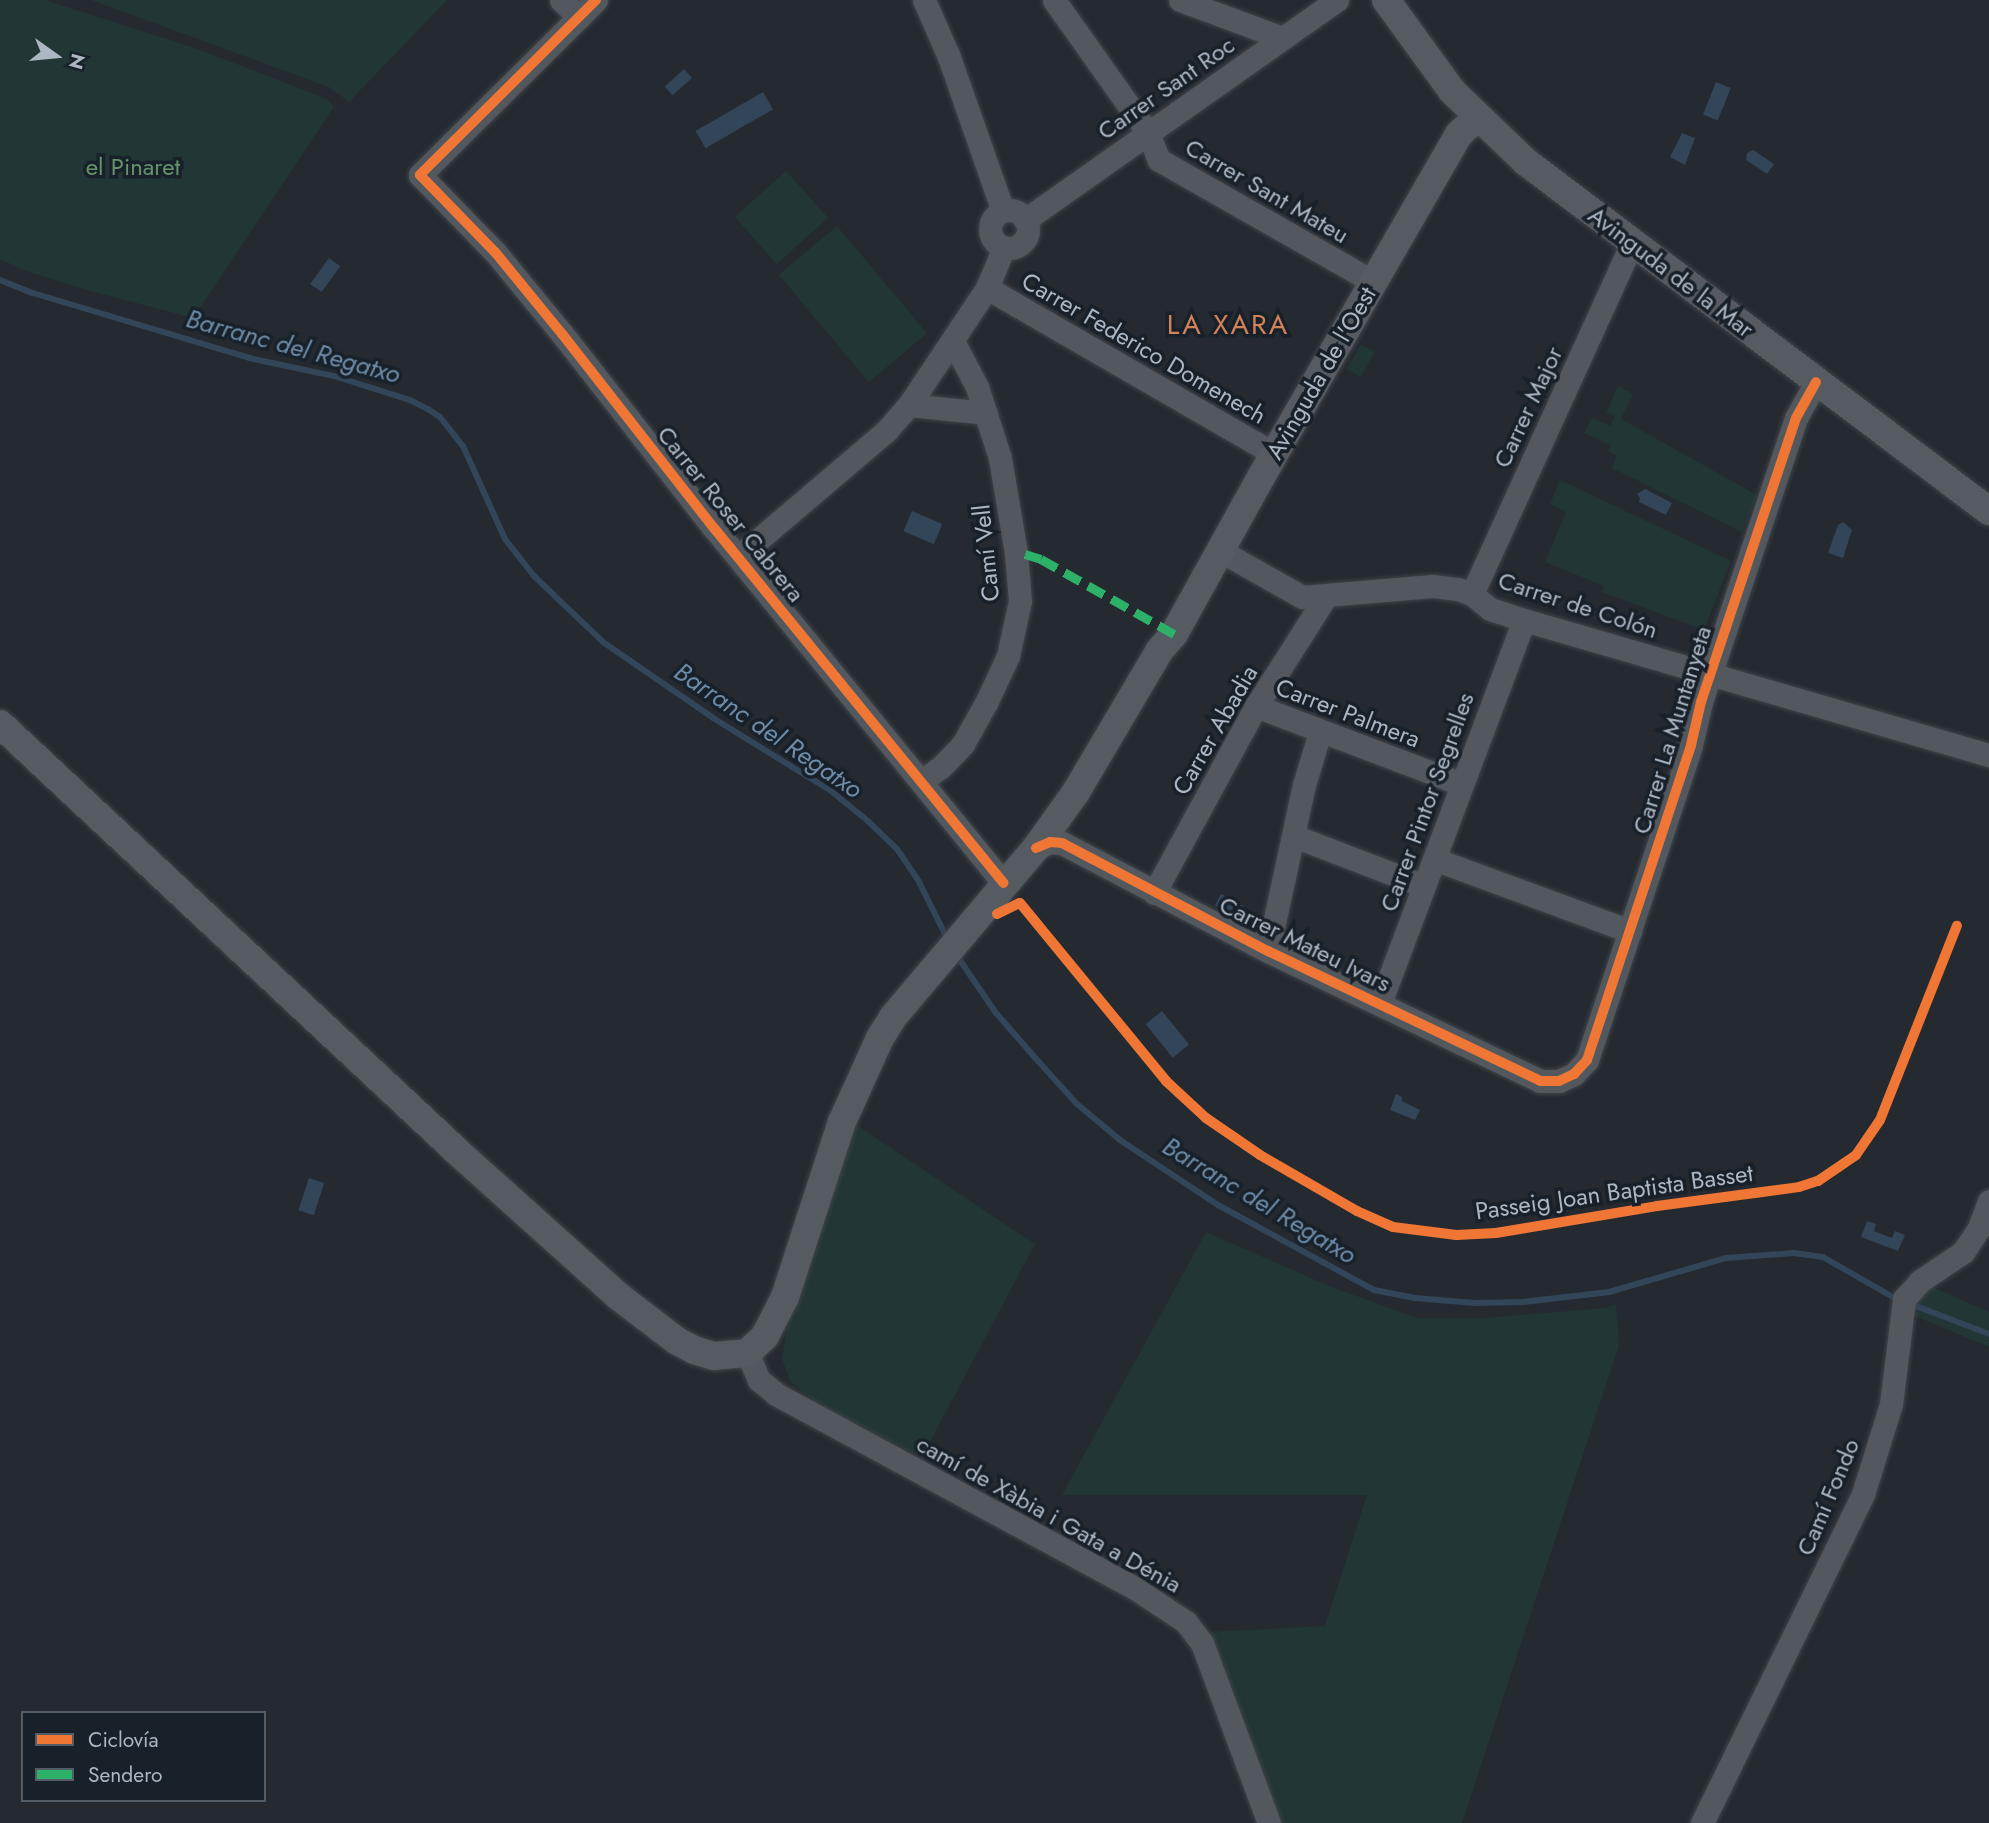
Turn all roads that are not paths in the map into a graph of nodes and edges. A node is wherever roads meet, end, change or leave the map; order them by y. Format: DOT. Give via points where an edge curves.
graph roads {
  1 [pos="561,0"];
  2 [pos="596,0"];
  3 [pos="924,0"];
  4 [pos="1054,0"];
  5 [pos="1180,0"];
  6 [pos="1337,0"];
  7 [pos="1386,0"];
  8 [pos="579,17"];
  9 [pos="1283,38"];
  10 [pos="1477,118"];
  11 [pos="1148,133"];
  12 [pos="1003,211"];
  13 [pos="1025,220"];
  14 [pos="1632,243"];
  15 [pos="1004,247"];
  16 [pos="1374,282"];
  17 [pos="987,288"];
  18 [pos="953,341"];
  19 [pos="1816,382"];
  20 [pos="909,405"];
  21 [pos="986,413"];
  22 [pos="1274,454"];
  23 [pos="1989,511"];
  24 [pos="1219,550"];
  25 [pos="738,557"];
  26 [pos="1472,594"];
  27 [pos="1326,596"];
  28 [pos="1524,620"];
  29 [pos="1710,675"];
  30 [pos="1256,706"];
  31 [pos="0,724"];
  32 [pos="1320,732"];
  33 [pos="1989,755"];
  34 [pos="923,780"];
  35 [pos="1461,784"];
  36 [pos="1062,812"];
  37 [pos="1294,836"];
  38 [pos="1068,845"];
  39 [pos="1036,848"];
  40 [pos="1434,859"];
  41 [pos="1004,883"];
  42 [pos="1424,886"];
  43 [pos="1154,893"];
  44 [pos="1630,931"];
  45 [pos="1268,951"];
  46 [pos="1380,1003"];
  47 [pos="1559,1081"];
  48 [pos="1989,1201"];
  49 [pos="747,1353"];
  50 [pos="1269,1823"];
  51 [pos="1702,1823"];
  1 -- 8 [label="street"];
  2 -- 8 [label="street"];
  3 -- 12 [label="street"];
  4 -- 11 [label="street, Carrer Sant Mateu"];
  5 -- 9 [label="street"];
  6 -- 9 [label="street, Carrer Sant Roc"];
  7 -- 10 [label="main road, Avinguda de la Mar" via="1439,76"];
  8 -- 25 [label="street, Carrer Roser Cabrera" via="420,175 495,252"];
  9 -- 11 [label="street, Carrer Sant Roc"];
  10 -- 14 [label="main road, Avinguda de la Mar"];
  10 -- 16 [label="main road, Avinguda de l'Oest" via="1459,134"];
  11 -- 13 [label="street, Carrer Sant Roc"];
  11 -- 16 [label="street, Carrer Sant Mateu" via="1159,160"];
  12 -- 13 [label="street" via="1016,211"];
  12 -- 15 [label="street" via="993,218 990,229 994,241"];
  13 -- 15 [label="street" via="1025,238 1016,246"];
  14 -- 19 [label="main road, Avinguda de la Mar"];
  14 -- 26 [label="street, Carrer Major"];
  15 -- 17 [label="street"];
  16 -- 22 [label="main road, Avinguda de l'Oest"];
  17 -- 18 [label="street"];
  17 -- 22 [label="street, Carrer Federico Domenech"];
  18 -- 20 [label="street"];
  18 -- 21 [label="street, Camí Vell" via="969,367"];
  19 -- 23 [label="main road, Avinguda de la Mar"];
  19 -- 29 [label="street, Carrer La Muntanyeta" via="1796,418"];
  20 -- 21 [label="street"];
  20 -- 25 [label="street" via="887,430"];
  21 -- 34 [label="street, Camí Vell" via="1000,458 1016,553 1020,583 1017,619 999,677 968,735 952,757"];
  22 -- 24 [label="main road, Avinguda de l'Oest"];
  24 -- 27 [label="street, Carrer de Colón" via="1301,597"];
  24 -- 36 [label="main road, Avinguda de l'Oest" via="1174,634"];
  25 -- 34 [label="street, Carrer Roser Cabrera"];
  26 -- 27 [label="street, Carrer de Colón" via="1433,586"];
  26 -- 28 [label="street, Carrer de Colón" via="1490,608"];
  27 -- 30 [label="street, Carrer Abadia"];
  28 -- 29 [label="street, Carrer de Colón"];
  28 -- 35 [label="street, Carrer Pintor Segrelles"];
  29 -- 33 [label="street, Carrer de Colón"];
  29 -- 44 [label="street, Carrer La Muntanyeta"];
  30 -- 32 [label="street, Carrer Palmera"];
  30 -- 43 [label="street, Carrer Abadia"];
  31 -- 49 [label="main road" via="618,1296 694,1350 714,1356"];
  32 -- 35 [label="street, Carrer Palmera"];
  32 -- 37 [label="street"];
  34 -- 41 [label="street, Carrer Roser Cabrera"];
  35 -- 40 [label="street, Carrer Pintor Segrelles"];
  36 -- 38 [label="main road"];
  36 -- 39 [label="main road, Avinguda de l'Oest"];
  37 -- 42 [label="street"];
  37 -- 45 [label="street"];
  38 -- 39 [label="street" via="1050,842"];
  38 -- 43 [label="street, Carrer Mateu Ivars"];
  39 -- 41 [label="main road, Avinguda de l'Oest"];
  40 -- 42 [label="street, Carrer Pintor Segrelles"];
  40 -- 44 [label="street"];
  41 -- 49 [label="main road, Avinguda de l'Oest" via="893,1017 868,1061 842,1122 785,1297 765,1336"];
  42 -- 46 [label="street, Carrer Pintor Segrelles"];
  43 -- 45 [label="street, Carrer Mateu Ivars"];
  44 -- 47 [label="street, Carrer La Muntanyeta" via="1587,1060"];
  45 -- 46 [label="street, Carrer Mateu Ivars"];
  46 -- 47 [label="street, Carrer Mateu Ivars" via="1540,1080"];
  48 -- 51 [label="street, Camí Fondo" via="1963,1252 1920,1281 1904,1299 1891,1404 1863,1494"];
  49 -- 50 [label="street, camí de Xàbia i Gata a Dénia" via="760,1380 776,1394 1133,1587 1186,1622 1202,1643"];
}
